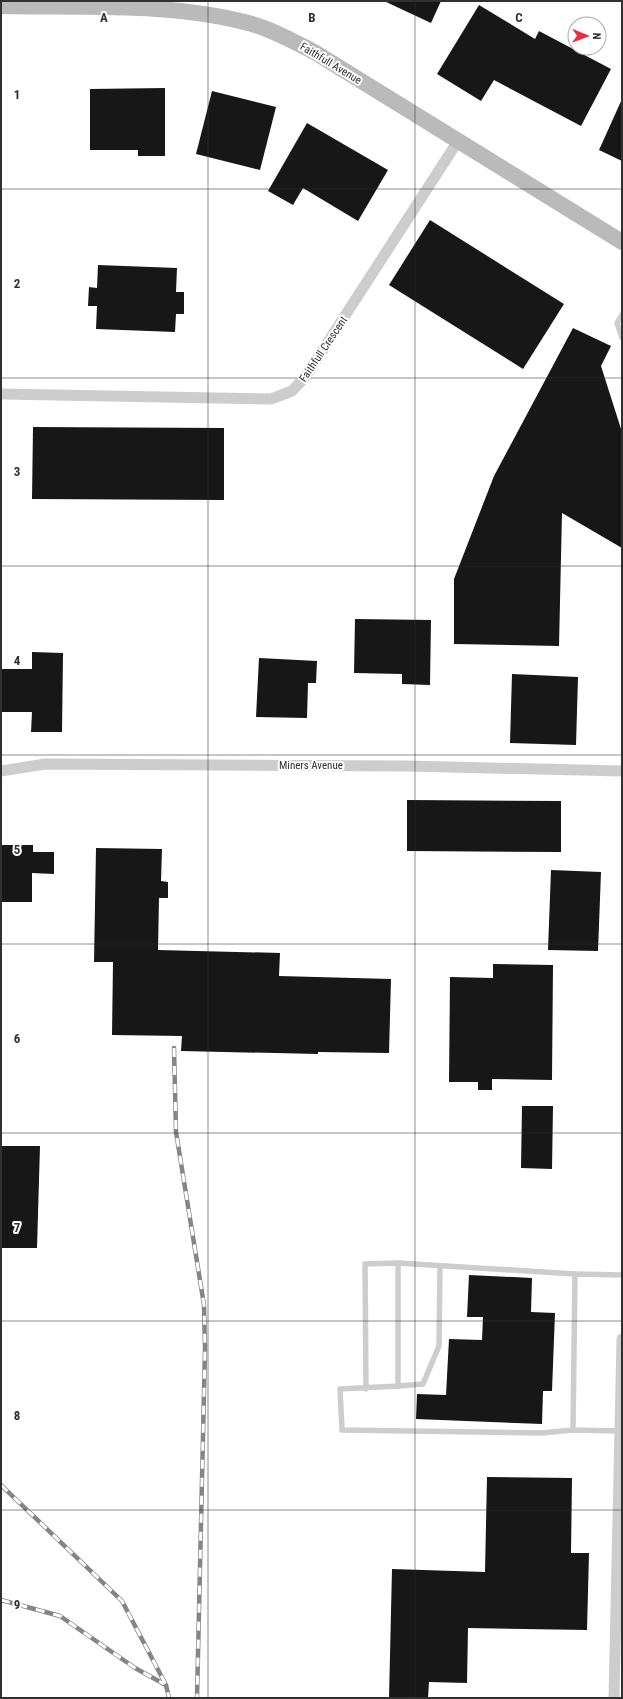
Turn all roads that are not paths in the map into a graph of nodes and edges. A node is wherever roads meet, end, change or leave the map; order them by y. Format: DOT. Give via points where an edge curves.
graph roads {
  1 [pos="54,4"];
  2 [pos="133,5"];
  3 [pos="1,6"];
  4 [pos="458,141"];
  5 [pos="622,242"];
  6 [pos="622,315"];
  7 [pos="622,338"];
  8 [pos="1,394"];
  9 [pos="1,771"];
  10 [pos="622,772"];
  11 [pos="398,1263"];
  12 [pos="440,1266"];
  13 [pos="575,1274"];
  14 [pos="622,1275"];
  15 [pos="622,1339"];
  16 [pos="398,1386"];
  17 [pos="366,1389"];
  18 [pos="573,1430"];
  19 [pos="620,1431"];
  20 [pos="614,1698"];
  1 -- 2 [label="street, Faithfull Avenue"];
  1 -- 3 [label="street, Faithfull Avenue"];
  2 -- 4 [label="street, Faithfull Avenue" via="222,17 253,24 287,37"];
  4 -- 5 [label="street, Faithfull Avenue"];
  4 -- 8 [label="street, Faithfull Crescent" via="306,376 292,391 271,399"];
  6 -- 7 [label="lane" via="617,324"];
  9 -- 10 [label="street, Miners Avenue" via="45,764 407,766"];
  11 -- 12 [label="lane"];
  11 -- 16 [label="lane"];
  11 -- 17 [label="lane" via="365,1264"];
  12 -- 13 [label="lane"];
  12 -- 16 [label="lane" via="439,1346 423,1384"];
  13 -- 14 [label="lane"];
  13 -- 18 [label="lane"];
  15 -- 19 [label="street"];
  16 -- 17 [label="lane"];
  17 -- 18 [label="lane" via="340,1389 342,1430 542,1433"];
  18 -- 19 [label="lane"];
  19 -- 20 [label="street"];
}
